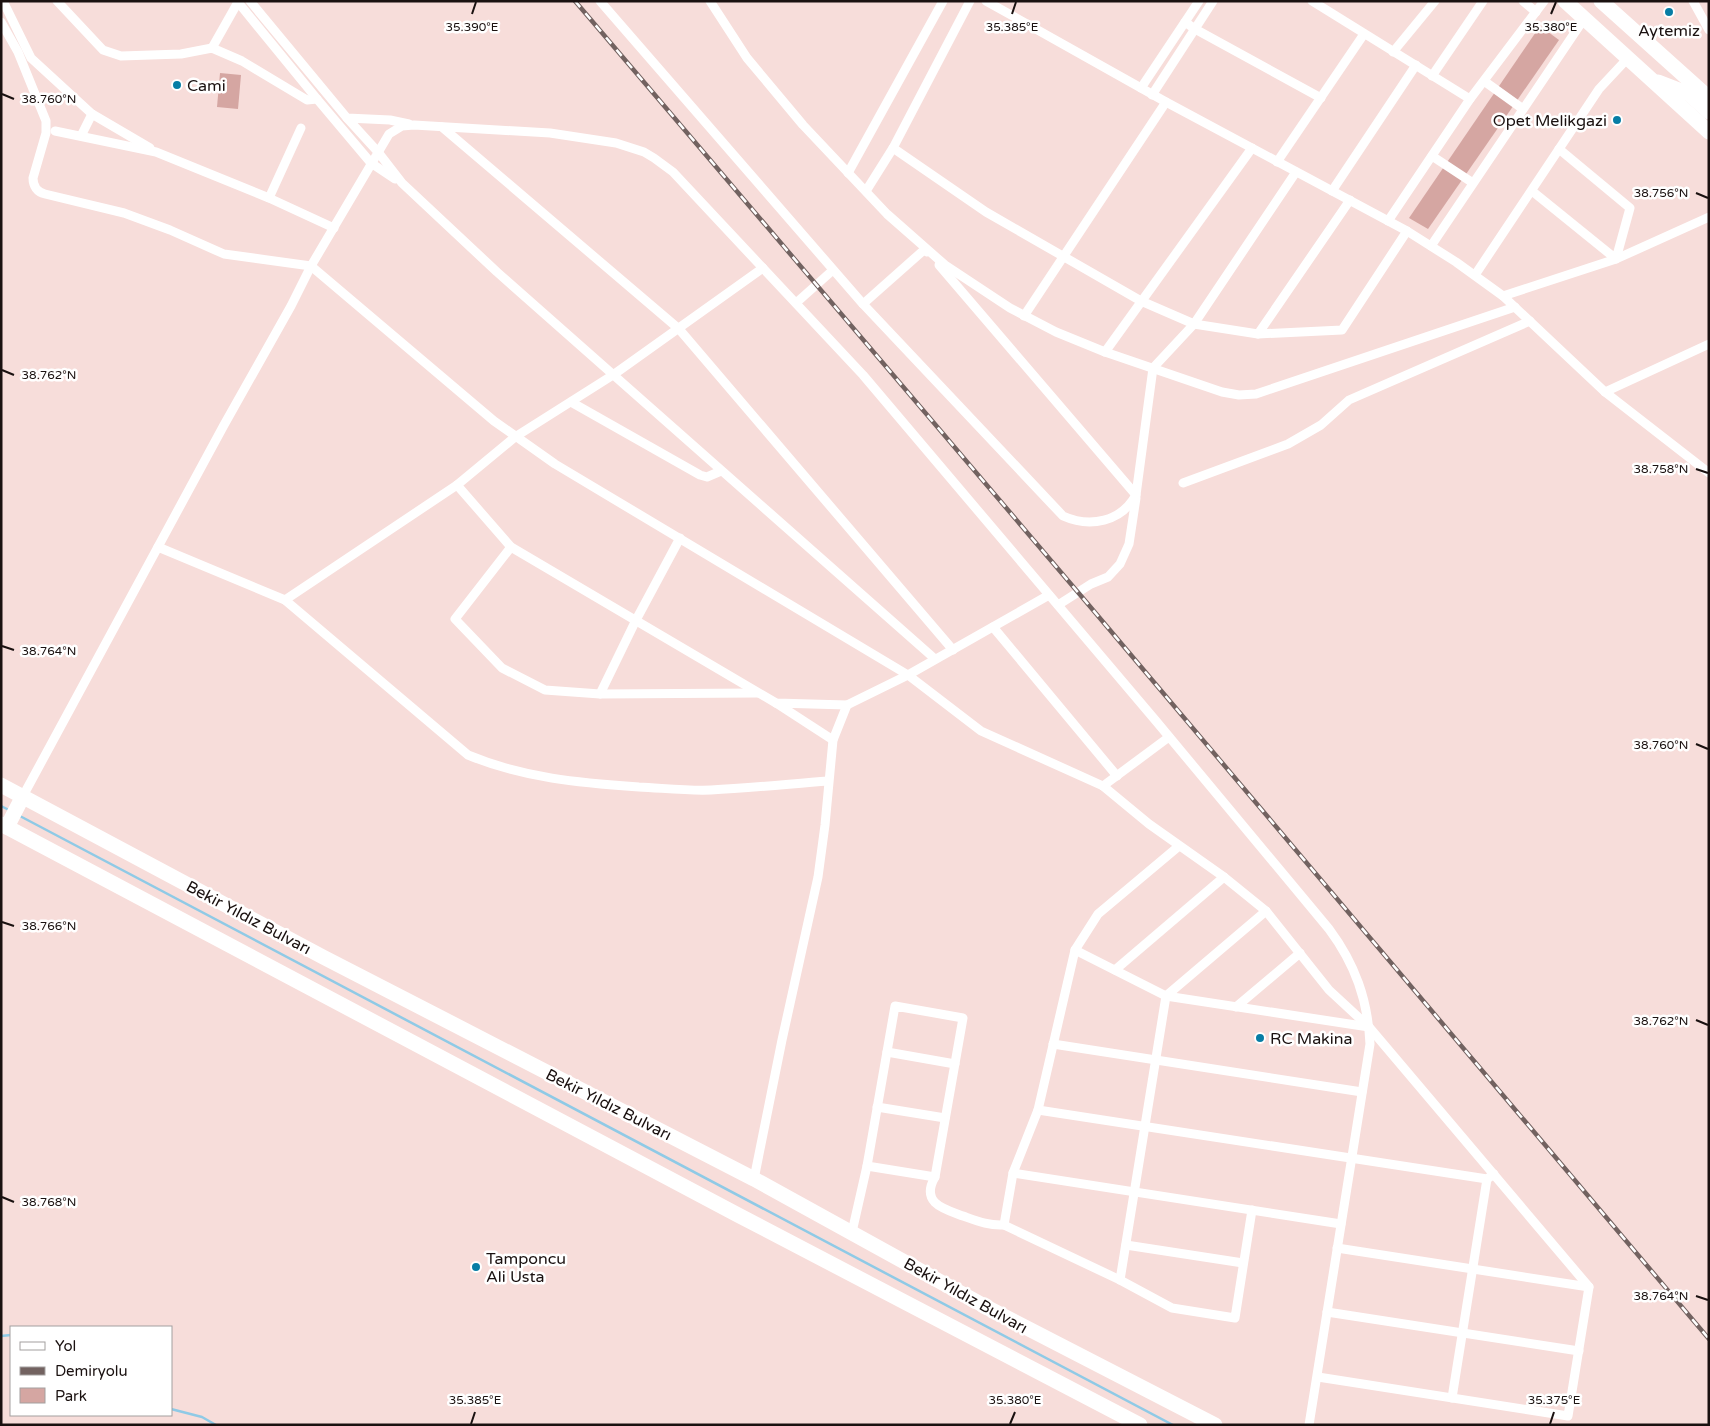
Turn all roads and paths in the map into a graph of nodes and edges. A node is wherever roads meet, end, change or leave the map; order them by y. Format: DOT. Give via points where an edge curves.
graph roads {
  1 [pos="3,1"];
  2 [pos="57,1"];
  3 [pos="237,1"];
  4 [pos="250,1"];
  5 [pos="600,1"];
  6 [pos="710,1"];
  7 [pos="943,1"];
  8 [pos="970,1"];
  9 [pos="986,1"];
  10 [pos="1199,1"];
  11 [pos="1213,1"];
  12 [pos="1312,1"];
  13 [pos="1434,1"];
  14 [pos="1483,1"];
  15 [pos="1523,1"];
  16 [pos="1544,1"];
  17 [pos="1565,1"];
  18 [pos="1601,1"];
  19 [pos="1693,1"];
  20 [pos="1536,12"];
  21 [pos="1584,19"];
  22 [pos="1,22"];
  23 [pos="1185,22"];
  24 [pos="1195,29"];
  25 [pos="1709,30"];
  26 [pos="1364,34"];
  27 [pos="212,48"];
  28 [pos="1393,52"];
  29 [pos="1627,59"];
  30 [pos="1416,65"];
  31 [pos="1432,76"];
  32 [pos="1649,79"];
  33 [pos="1484,81"];
  34 [pos="1141,88"];
  35 [pos="1152,95"];
  36 [pos="1321,98"];
  37 [pos="1709,98"];
  38 [pos="317,99"];
  39 [pos="1470,99"];
  40 [pos="1166,102"];
  41 [pos="1523,109"];
  42 [pos="1709,112"];
  43 [pos="92,114"];
  44 [pos="347,118"];
  45 [pos="414,125"];
  46 [pos="441,126"];
  47 [pos="301,128"];
  48 [pos="55,131"];
  49 [pos="1709,132"];
  50 [pos="81,136"];
  51 [pos="893,148"];
  52 [pos="1252,148"];
  53 [pos="1559,149"];
  54 [pos="156,152"];
  55 [pos="378,152"];
  56 [pos="1432,156"];
  57 [pos="1277,162"];
  58 [pos="372,163"];
  59 [pos="1296,172"];
  60 [pos="848,173"];
  61 [pos="402,183"];
  62 [pos="1473,183"];
  63 [pos="866,191"];
  64 [pos="1332,191"];
  65 [pos="1532,191"];
  66 [pos="269,198"];
  67 [pos="1350,200"];
  68 [pos="1709,216"];
  69 [pos="1388,221"];
  70 [pos="334,228"];
  71 [pos="1407,230"];
  72 [pos="1430,246"];
  73 [pos="925,249"];
  74 [pos="1064,256"];
  75 [pos="1616,259"];
  76 [pos="311,266"];
  77 [pos="763,268"];
  78 [pos="833,270"];
  79 [pos="1475,275"];
  80 [pos="1503,296"];
  81 [pos="1141,301"];
  82 [pos="796,303"];
  83 [pos="863,304"];
  84 [pos="1515,307"];
  85 [pos="1024,316"];
  86 [pos="1530,321"];
  87 [pos="1194,324"];
  88 [pos="679,329"];
  89 [pos="1258,334"];
  90 [pos="1709,344"];
  91 [pos="1105,352"];
  92 [pos="1153,368"];
  93 [pos="613,375"];
  94 [pos="1605,392"];
  95 [pos="571,402"];
  96 [pos="515,437"];
  97 [pos="721,471"];
  98 [pos="1709,473"];
  99 [pos="1183,483"];
  100 [pos="457,485"];
  101 [pos="1136,495"];
  102 [pos="680,538"];
  103 [pos="158,547"];
  104 [pos="511,547"];
  105 [pos="1049,595"];
  106 [pos="285,600"];
  107 [pos="1058,605"];
  108 [pos="636,620"];
  109 [pos="993,627"];
  110 [pos="953,650"];
  111 [pos="935,659"];
  112 [pos="908,675"];
  113 [pos="758,693"];
  114 [pos="600,694"];
  115 [pos="776,703"];
  116 [pos="848,705"];
  117 [pos="1169,737"];
  118 [pos="832,740"];
  119 [pos="1117,776"];
  120 [pos="828,781"];
  121 [pos="1,785"];
  122 [pos="1103,786"];
  123 [pos="12,815"];
  124 [pos="1179,846"];
  125 [pos="1224,877"];
  126 [pos="1266,911"];
  127 [pos="1075,950"];
  128 [pos="1300,953"];
  129 [pos="1115,970"];
  130 [pos="1166,996"];
  131 [pos="1236,1007"];
  132 [pos="1369,1027"];
  133 [pos="1053,1044"];
  134 [pos="887,1052"];
  135 [pos="1156,1060"];
  136 [pos="955,1064"];
  137 [pos="1362,1092"];
  138 [pos="877,1107"];
  139 [pos="1038,1110"];
  140 [pos="945,1118"];
  141 [pos="1145,1126"];
  142 [pos="1352,1158"];
  143 [pos="867,1166"];
  144 [pos="1013,1173"];
  145 [pos="935,1177"];
  146 [pos="1491,1177"];
  147 [pos="754,1179"];
  148 [pos="1134,1192"];
  149 [pos="1252,1210"];
  150 [pos="1341,1224"];
  151 [pos="1004,1225"];
  152 [pos="852,1232"];
  153 [pos="1126,1245"];
  154 [pos="1337,1248"];
  155 [pos="1243,1263"];
  156 [pos="1473,1268"];
  157 [pos="1120,1280"];
  158 [pos="1589,1286"];
  159 [pos="1327,1312"];
  160 [pos="1462,1333"];
  161 [pos="1579,1351"];
  162 [pos="1318,1377"];
  163 [pos="1452,1398"];
  164 [pos="1140,1425"];
  165 [pos="1216,1425"];
  166 [pos="1310,1425"];
  1 -- 43 [label="street" via="31,58"];
  2 -- 27 [label="street" via="103,50 114,55 181,54"];
  3 -- 27 [label="street"];
  3 -- 38 [label="street"];
  4 -- 44 [label="street"];
  5 -- 78 [label="street"];
  6 -- 60 [label="street" via="765,81"];
  7 -- 60 [label="street"];
  8 -- 51 [label="street"];
  9 -- 34 [label="street"];
  10 -- 23 [label="street"];
  11 -- 24 [label="street"];
  12 -- 26 [label="street"];
  13 -- 28 [label="street"];
  14 -- 31 [label="street"];
  15 -- 20 [label="street"];
  16 -- 20 [label="street"];
  17 -- 21 [label="main road"];
  18 -- 37 [label="main road"];
  19 -- 25 [label="street"];
  20 -- 33 [label="street"];
  21 -- 29 [label="main road"];
  21 -- 41 [label="street"];
  22 -- 76 [label="street" via="18,52 46,121 46,133 33,178 39,191 124,213 224,254"];
  23 -- 24 [label="street"];
  23 -- 34 [label="street"];
  24 -- 35 [label="street"];
  24 -- 36 [label="street"];
  26 -- 28 [label="street"];
  26 -- 36 [label="street"];
  27 -- 38 [label="street" via="242,61 307,100"];
  28 -- 30 [label="street"];
  29 -- 32 [label="main road"];
  29 -- 53 [label="street" via="1599,89"];
  30 -- 31 [label="street"];
  30 -- 64 [label="street"];
  31 -- 39 [label="street"];
  32 -- 42 [label="main road" via="1689,94"];
  32 -- 49 [label="main road"];
  33 -- 39 [label="street"];
  33 -- 41 [label="street"];
  34 -- 35 [label="street"];
  35 -- 40 [label="street"];
  36 -- 57 [label="street"];
  38 -- 58 [label="street"];
  39 -- 56 [label="street"];
  40 -- 52 [label="street"];
  40 -- 74 [label="street"];
  41 -- 62 [label="street"];
  43 -- 50 [label="street"];
  43 -- 54 [label="street"];
  44 -- 45 [label="street"];
  44 -- 55 [label="street"];
  45 -- 46 [label="street"];
  45 -- 55 [label="street" via="393,131"];
  46 -- 77 [label="street" via="550,133 616,143 644,152 673,172"];
  46 -- 88 [label="street"];
  47 -- 66 [label="street"];
  48 -- 50 [label="street"];
  50 -- 54 [label="street"];
  51 -- 63 [label="street"];
  51 -- 74 [label="street" via="986,212"];
  52 -- 57 [label="street"];
  52 -- 81 [label="street"];
  53 -- 65 [label="street"];
  53 -- 75 [label="street" via="1630,208"];
  54 -- 66 [label="street"];
  55 -- 58 [label="street"];
  55 -- 61 [label="street"];
  56 -- 62 [label="street"];
  56 -- 69 [label="street"];
  57 -- 59 [label="street"];
  58 -- 61 [label="street"];
  58 -- 70 [label="street"];
  59 -- 64 [label="street"];
  59 -- 87 [label="street"];
  60 -- 63 [label="street"];
  61 -- 93 [label="street" via="496,272"];
  62 -- 72 [label="street"];
  63 -- 73 [label="street"];
  64 -- 67 [label="street"];
  65 -- 75 [label="street"];
  65 -- 79 [label="street"];
  66 -- 70 [label="street"];
  67 -- 69 [label="street"];
  67 -- 89 [label="street"];
  68 -- 75 [label="street"];
  69 -- 71 [label="street"];
  70 -- 76 [label="street"];
  71 -- 72 [label="street"];
  71 -- 89 [label="street" via="1342,330"];
  72 -- 79 [label="street"];
  73 -- 83 [label="street"];
  73 -- 85 [label="street" via="966,280"];
  73 -- 101 [label="street"];
  74 -- 81 [label="street"];
  74 -- 85 [label="street"];
  75 -- 80 [label="street"];
  76 -- 96 [label="street"];
  76 -- 103 [label="street"];
  77 -- 82 [label="street"];
  77 -- 88 [label="street"];
  78 -- 82 [label="street"];
  78 -- 83 [label="street"];
  79 -- 80 [label="street"];
  80 -- 84 [label="street"];
  81 -- 87 [label="street"];
  81 -- 91 [label="street"];
  82 -- 105 [label="street" via="863,376"];
  83 -- 101 [label="street" via="1063,516 1083,522 1104,520 1123,511"];
  84 -- 86 [label="street"];
  84 -- 92 [label="street" via="1256,394 1222,392"];
  85 -- 91 [label="street"];
  86 -- 94 [label="street"];
  86 -- 99 [label="street" via="1349,400 1321,425 1288,444"];
  87 -- 89 [label="street"];
  87 -- 92 [label="street"];
  88 -- 93 [label="street"];
  88 -- 110 [label="street"];
  90 -- 94 [label="street"];
  91 -- 92 [label="street"];
  92 -- 101 [label="street"];
  93 -- 95 [label="street"];
  93 -- 97 [label="street"];
  94 -- 98 [label="street"];
  95 -- 96 [label="street"];
  95 -- 97 [label="street" via="700,475 707,477"];
  96 -- 100 [label="street"];
  96 -- 102 [label="street"];
  97 -- 111 [label="street"];
  100 -- 104 [label="street"];
  100 -- 106 [label="street"];
  101 -- 107 [label="street" via="1129,544 1120,564 1108,577"];
  102 -- 108 [label="street"];
  102 -- 112 [label="street"];
  103 -- 106 [label="street"];
  103 -- 123 [label="street"];
  104 -- 108 [label="street"];
  104 -- 114 [label="street" via="455,619 502,668 545,690"];
  105 -- 107 [label="street"];
  105 -- 109 [label="street"];
  106 -- 120 [label="street" via="468,755 493,764 564,781 666,789 709,790"];
  107 -- 117 [label="street"];
  108 -- 113 [label="street"];
  108 -- 114 [label="street"];
  109 -- 110 [label="street"];
  109 -- 119 [label="street"];
  110 -- 111 [label="street"];
  111 -- 112 [label="street"];
  112 -- 116 [label="street"];
  112 -- 122 [label="street" via="981,731"];
  113 -- 114 [label="street"];
  113 -- 115 [label="street"];
  115 -- 116 [label="street"];
  115 -- 118 [label="street"];
  116 -- 118 [label="street"];
  117 -- 119 [label="street"];
  117 -- 132 [label="street" via="1338,940 1358,978"];
  118 -- 120 [label="street"];
  119 -- 122 [label="street"];
  120 -- 147 [label="street" via="818,877"];
  121 -- 123 [label="main road, Bekir Yıldız Bulvarı"];
  122 -- 124 [label="street"];
  123 -- 147 [label="main road, Bekir Yıldız Bulvarı" via="324,957"];
  123 -- 164 [label="main road, Bekir Yıldız Bulvarı" via="738,1215"];
  124 -- 125 [label="street"];
  124 -- 127 [label="street" via="1098,914"];
  125 -- 126 [label="street"];
  125 -- 129 [label="street"];
  126 -- 128 [label="street"];
  126 -- 130 [label="street"];
  127 -- 129 [label="street"];
  127 -- 133 [label="street"];
  128 -- 131 [label="street"];
  128 -- 132 [label="street" via="1329,990"];
  129 -- 130 [label="street"];
  130 -- 131 [label="street"];
  130 -- 135 [label="street"];
  131 -- 132 [label="street"];
  132 -- 137 [label="street" via="1370,1044"];
  132 -- 146 [label="street"];
  133 -- 135 [label="street"];
  133 -- 139 [label="street"];
  134 -- 136 [label="street"];
  134 -- 136 [label="street" via="895,1006 963,1018"];
  134 -- 138 [label="street"];
  135 -- 137 [label="street"];
  135 -- 141 [label="street"];
  136 -- 140 [label="street"];
  137 -- 142 [label="street"];
  138 -- 140 [label="street"];
  138 -- 143 [label="street"];
  139 -- 141 [label="street"];
  139 -- 144 [label="street"];
  140 -- 145 [label="street"];
  141 -- 142 [label="street"];
  141 -- 148 [label="street"];
  142 -- 146 [label="street"];
  142 -- 150 [label="street"];
  143 -- 145 [label="street"];
  143 -- 152 [label="street"];
  144 -- 148 [label="street"];
  144 -- 151 [label="street"];
  145 -- 151 [label="street" via="930,1191 938,1206 992,1226"];
  146 -- 156 [label="street"];
  146 -- 158 [label="street"];
  147 -- 152 [label="main road, Bekir Yıldız Bulvarı"];
  148 -- 149 [label="street"];
  148 -- 153 [label="street"];
  149 -- 150 [label="street"];
  149 -- 155 [label="street"];
  150 -- 154 [label="street"];
  151 -- 157 [label="street"];
  152 -- 165 [label="main road, Bekir Yıldız Bulvarı" via="988,1308"];
  153 -- 155 [label="street"];
  153 -- 157 [label="street"];
  154 -- 156 [label="street"];
  154 -- 159 [label="street"];
  155 -- 157 [label="street" via="1235,1318 1172,1308"];
  156 -- 158 [label="street"];
  156 -- 160 [label="street"];
  158 -- 161 [label="street"];
  159 -- 160 [label="street"];
  159 -- 162 [label="street"];
  160 -- 161 [label="street"];
  160 -- 163 [label="street"];
  161 -- 163 [label="street" via="1568,1416"];
  162 -- 163 [label="street"];
  162 -- 166 [label="street"];
}
